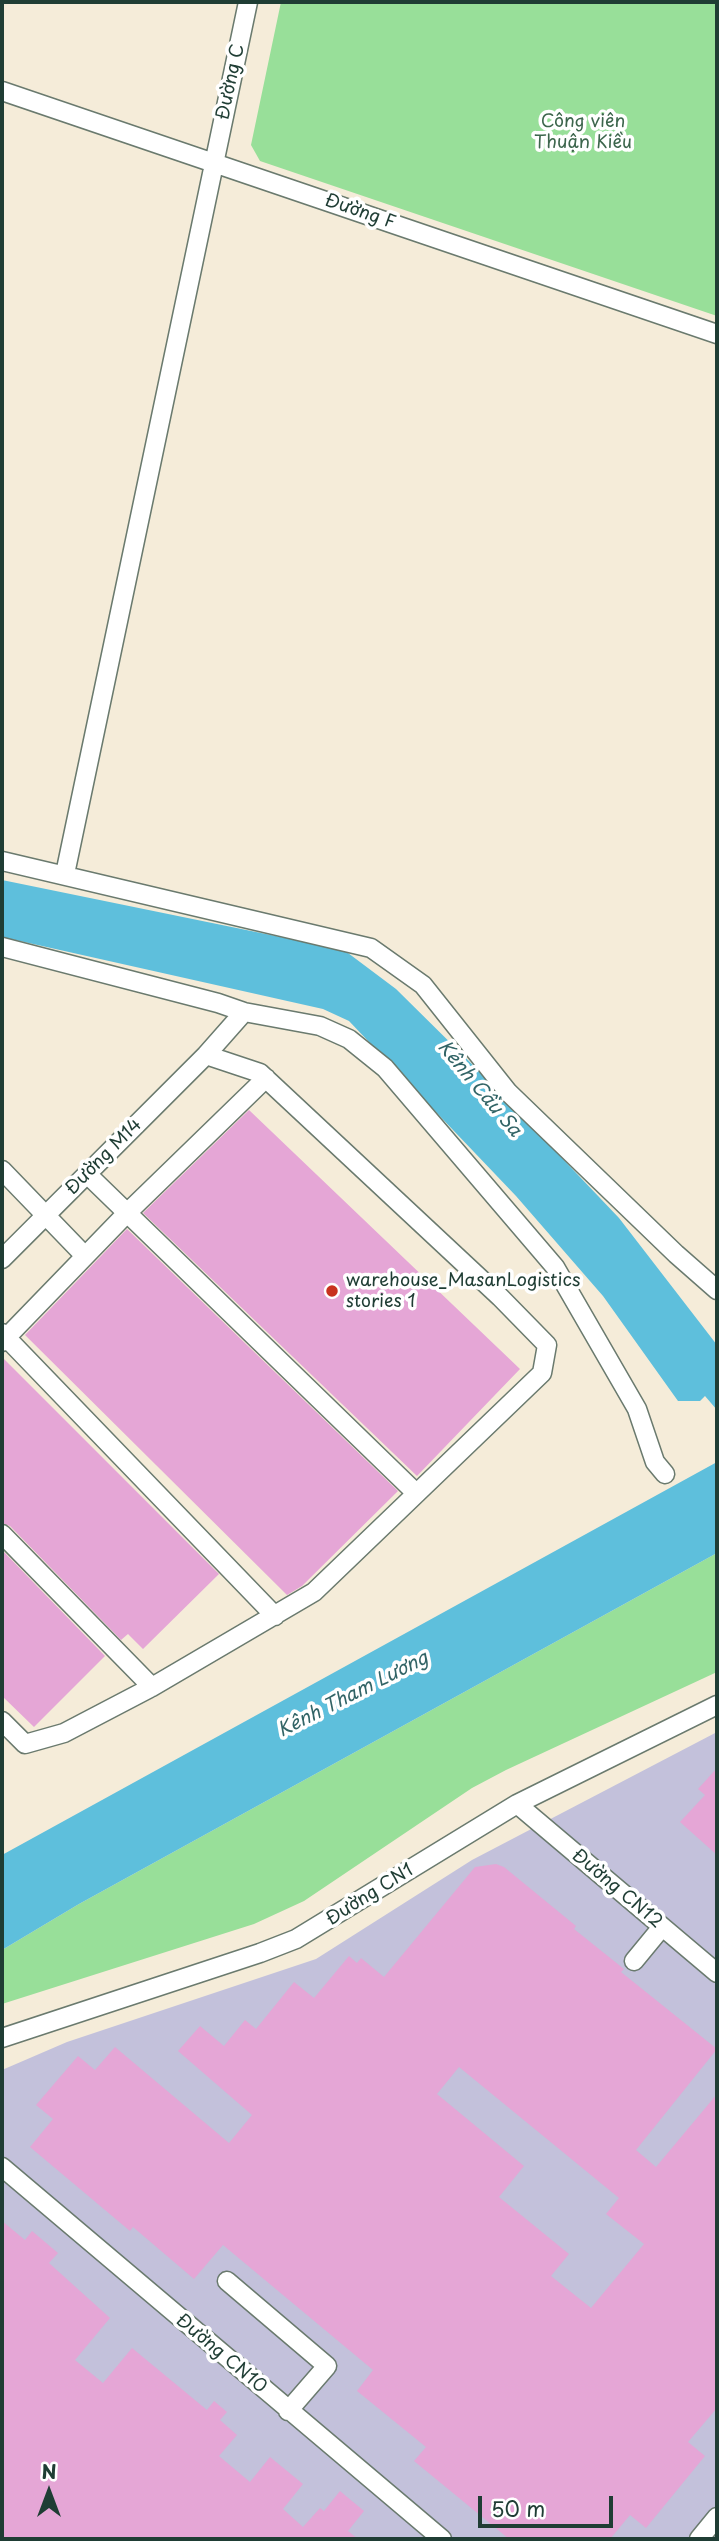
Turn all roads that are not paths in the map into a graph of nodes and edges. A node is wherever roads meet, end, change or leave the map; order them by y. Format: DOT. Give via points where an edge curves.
graph roads {
  1 [pos="248,2"];
  2 [pos="2,91"];
  3 [pos="216,162"];
  4 [pos="717,334"];
  5 [pos="2,860"];
  6 [pos="65,874"];
  7 [pos="2,947"];
  8 [pos="244,1012"];
  9 [pos="206,1055"];
  10 [pos="266,1078"];
  11 [pos="2,1170"];
  12 [pos="87,1174"];
  13 [pos="127,1213"];
  14 [pos="46,1214"];
  15 [pos="85,1256"];
  16 [pos="2,1259"];
  17 [pos="717,1290"];
  18 [pos="3,1337"];
  19 [pos="665,1474"];
  20 [pos="416,1493"];
  21 [pos="2,1534"];
  22 [pos="275,1616"];
  23 [pos="152,1687"];
  24 [pos="717,1704"];
  25 [pos="2,1721"];
  26 [pos="517,1804"];
  27 [pos="662,1927"];
  28 [pos="634,1961"];
  29 [pos="717,1973"];
  30 [pos="2,2038"];
  31 [pos="2,2166"];
  32 [pos="227,2281"];
  33 [pos="288,2411"];
  34 [pos="717,2517"];
  35 [pos="442,2539"];
  36 [pos="699,2539"];
  1 -- 3 [label="street, Đường C"];
  2 -- 3 [label="street, Đường F"];
  3 -- 4 [label="street, Đường F"];
  3 -- 6 [label="street, Đường C"];
  5 -- 6 [label="street"];
  6 -- 17 [label="street" via="371,948 424,985 508,1092"];
  7 -- 8 [label="street"];
  8 -- 9 [label="street, Đường M14"];
  8 -- 19 [label="street" via="320,1026 349,1039 385,1068 555,1267 637,1409 655,1462"];
  9 -- 10 [label="street"];
  9 -- 12 [label="street, Đường M14"];
  10 -- 13 [label="street"];
  10 -- 20 [label="street" via="547,1345 542,1373"];
  11 -- 14 [label="street"];
  12 -- 13 [label="street"];
  12 -- 14 [label="street, Đường M14"];
  13 -- 15 [label="street"];
  13 -- 20 [label="street"];
  14 -- 15 [label="street"];
  14 -- 16 [label="street, Đường M14"];
  15 -- 18 [label="street"];
  18 -- 22 [label="street"];
  20 -- 22 [label="street" via="314,1592"];
  21 -- 23 [label="street"];
  22 -- 23 [label="street"];
  23 -- 25 [label="street" via="64,1733 25,1744"];
  24 -- 26 [label="street, Đường CN1"];
  26 -- 27 [label="street, Đường CN12"];
  26 -- 30 [label="street, Đường CN1" via="296,1939"];
  27 -- 28 [label="street"];
  27 -- 29 [label="street, Đường CN12"];
  31 -- 33 [label="street, Đường CN10"];
  32 -- 33 [label="street" via="327,2366"];
  33 -- 35 [label="street, Đường CN10"];
  34 -- 36 [label="street"];
}
